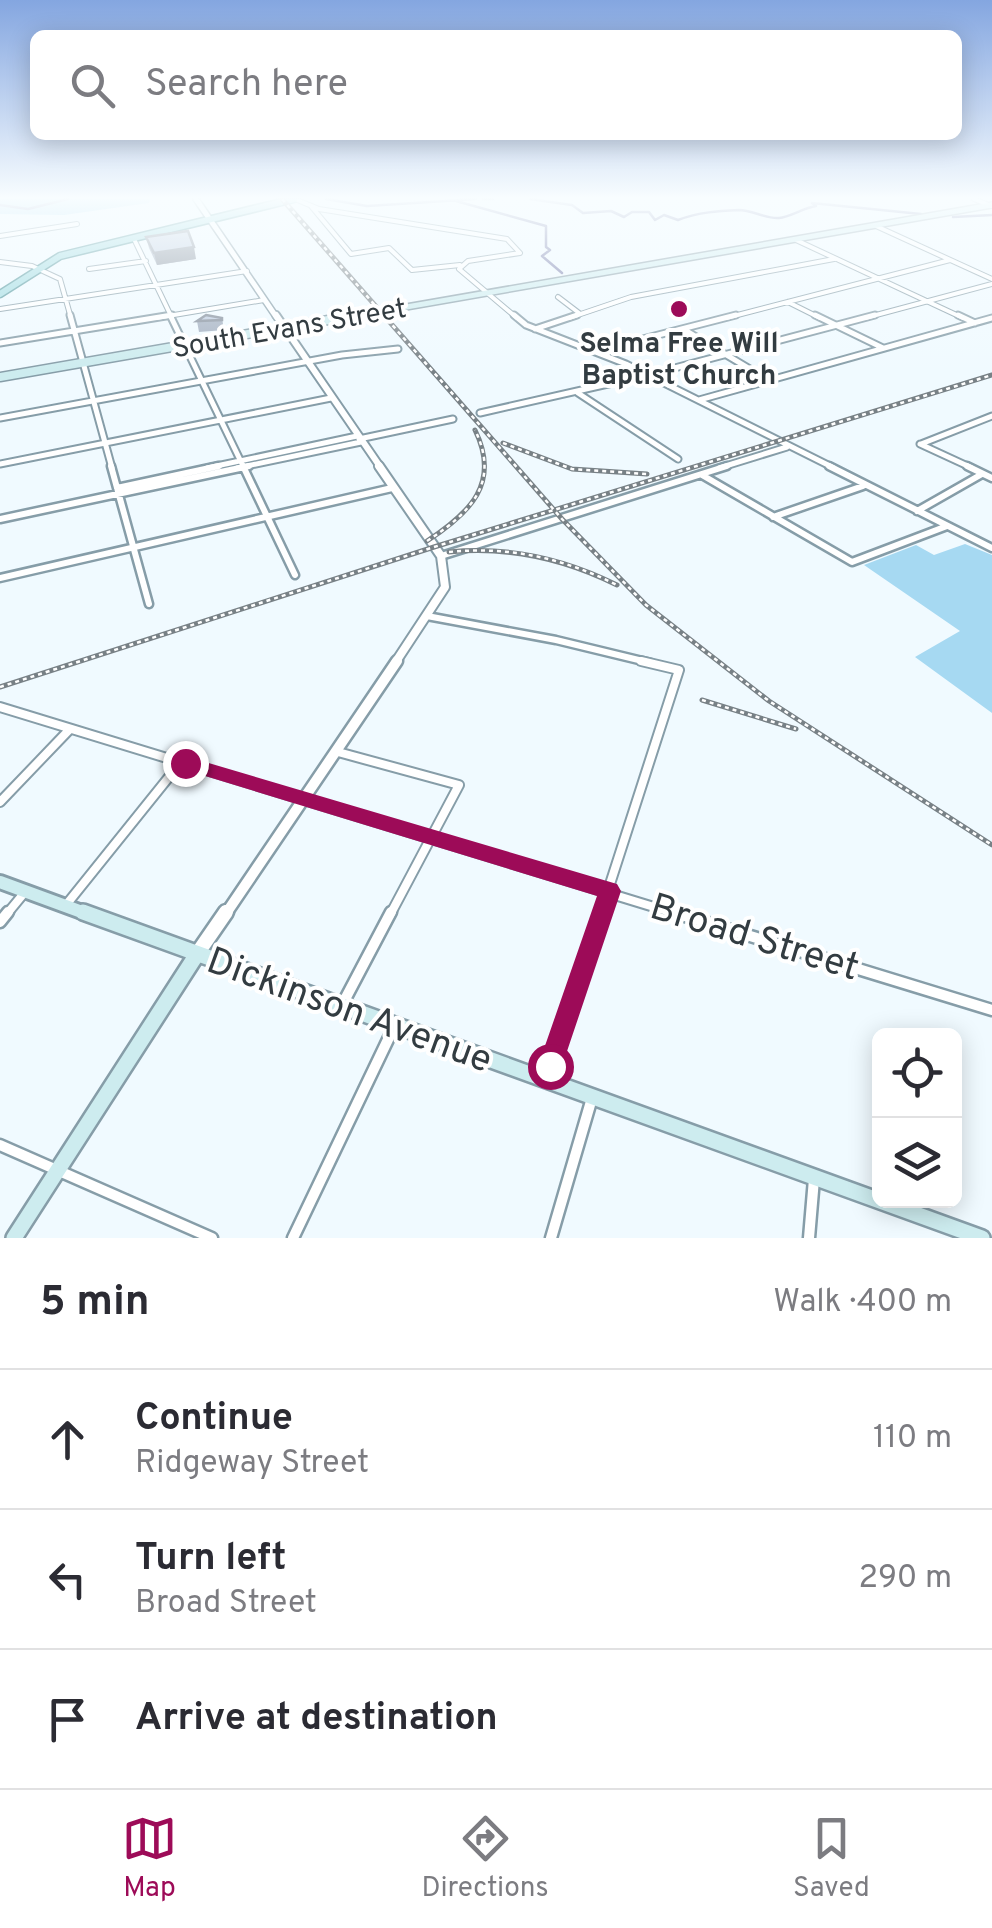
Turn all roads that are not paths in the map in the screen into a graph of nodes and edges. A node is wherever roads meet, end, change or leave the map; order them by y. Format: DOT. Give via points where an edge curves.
graph roads {
  1 [pos="59,257"];
  2 [pos="144,257"];
  3 [pos="237,257"];
  4 [pos="398,257"];
  5 [pos="501,257"];
  6 [pos="698,257"];
  7 [pos="830,257"];
  8 [pos="943,257"];
  9 [pos="834,259"];
  10 [pos="950,260"];
  11 [pos="146,261"];
  12 [pos="0,262"];
  13 [pos="460,265"];
  14 [pos="37,268"];
  15 [pos="88,269"];
  16 [pos="247,271"];
  17 [pos="876,279"];
  18 [pos="992,281"];
  19 [pos="157,285"];
  20 [pos="487,293"];
  21 [pos="0,294"];
  22 [pos="558,296"];
  23 [pos="65,299"];
  24 [pos="264,300"];
  25 [pos="924,300"];
  26 [pos="787,302"];
  27 [pos="0,309"];
  28 [pos="580,314"];
  29 [pos="172,316"];
  30 [pos="992,318"];
  31 [pos="975,323"];
  32 [pos="834,324"];
  33 [pos="284,328"];
  34 [pos="682,328"];
  35 [pos="535,329"];
  36 [pos="73,332"];
  37 [pos="0,344"];
  38 [pos="186,344"];
  39 [pos="398,348"];
  40 [pos="883,348"];
  41 [pos="603,354"];
  42 [pos="725,354"];
  43 [pos="82,362"];
  44 [pos="306,362"];
  45 [pos="648,375"];
  46 [pos="0,377"];
  47 [pos="204,380"];
  48 [pos="770,381"];
  49 [pos="577,392"];
  50 [pos="331,398"];
  51 [pos="697,400"];
  52 [pos="93,401"];
  53 [pos="480,413"];
  54 [pos="992,416"];
  55 [pos="0,418"];
  56 [pos="454,419"];
  57 [pos="222,420"];
  58 [pos="359,439"];
  59 [pos="104,443"];
  60 [pos="787,447"];
  61 [pos="678,460"];
  62 [pos="0,464"];
  63 [pos="243,464"];
  64 [pos="700,474"];
  65 [pos="983,474"];
  66 [pos="992,478"];
  67 [pos="864,485"];
  68 [pos="392,488"];
  69 [pos="118,491"];
  70 [pos="916,511"];
  71 [pos="268,516"];
  72 [pos="773,517"];
  73 [pos="0,519"];
  74 [pos="947,526"];
  75 [pos="134,548"];
  76 [pos="992,548"];
  77 [pos="441,556"];
  78 [pos="296,574"];
  79 [pos="0,578"];
  80 [pos="150,604"];
  81 [pos="426,616"];
  82 [pos="0,708"];
  83 [pos="69,730"];
  84 [pos="338,752"];
  85 [pos="182,762"];
  86 [pos="307,798"];
  87 [pos="0,802"];
  88 [pos="433,838"];
  89 [pos="0,882"];
  90 [pos="610,891"];
  91 [pos="26,892"];
  92 [pos="65,906"];
  93 [pos="0,922"];
  94 [pos="197,954"];
  95 [pos="342,1006"];
  96 [pos="992,1010"];
  97 [pos="394,1026"];
  98 [pos="546,1080"];
  99 [pos="592,1097"];
  100 [pos="0,1145"];
  101 [pos="58,1171"];
  102 [pos="814,1178"];
  103 [pos="14,1238"];
  104 [pos="212,1238"];
  105 [pos="292,1238"];
  106 [pos="552,1238"];
  107 [pos="809,1238"];
  108 [pos="982,1238"];
  1 -- 14 [label="main road"];
  2 -- 11 [label="street"];
  3 -- 16 [label="street"];
  4 -- 13 [label="street" via="412,270"];
  5 -- 13 [label="street"];
  6 -- 20 [label="main road, South Evans Street"];
  7 -- 9 [label="street"];
  8 -- 10 [label="street"];
  9 -- 17 [label="street"];
  9 -- 28 [label="street" via="631,296"];
  10 -- 17 [label="street"];
  10 -- 18 [label="street"];
  11 -- 15 [label="street"];
  11 -- 19 [label="street"];
  12 -- 14 [label="street"];
  13 -- 20 [label="street"];
  14 -- 21 [label="main road"];
  14 -- 23 [label="street" via="56,274"];
  16 -- 19 [label="street"];
  16 -- 24 [label="street"];
  17 -- 25 [label="street"];
  17 -- 26 [label="street"];
  18 -- 25 [label="street"];
  19 -- 23 [label="street"];
  19 -- 29 [label="street"];
  20 -- 33 [label="main road, South Evans Street"];
  20 -- 35 [label="street"];
  22 -- 28 [label="street"];
  23 -- 27 [label="street"];
  23 -- 36 [label="street"];
  24 -- 29 [label="street"];
  24 -- 33 [label="street"];
  25 -- 31 [label="street"];
  25 -- 32 [label="street"];
  26 -- 32 [label="street"];
  26 -- 34 [label="street"];
  28 -- 35 [label="street"];
  29 -- 36 [label="street"];
  29 -- 38 [label="street"];
  30 -- 31 [label="street"];
  31 -- 40 [label="street"];
  32 -- 40 [label="street"];
  32 -- 42 [label="street"];
  33 -- 38 [label="main road, South Evans Street"];
  33 -- 44 [label="street"];
  34 -- 41 [label="street"];
  34 -- 42 [label="street"];
  35 -- 41 [label="street"];
  36 -- 37 [label="street"];
  36 -- 43 [label="street"];
  38 -- 43 [label="main road, South Evans Street"];
  38 -- 47 [label="street"];
  39 -- 44 [label="street"];
  40 -- 48 [label="street"];
  41 -- 45 [label="street"];
  42 -- 45 [label="street"];
  42 -- 48 [label="street"];
  43 -- 46 [label="main road, South Evans Street"];
  43 -- 52 [label="street"];
  44 -- 47 [label="street"];
  44 -- 50 [label="street"];
  45 -- 49 [label="street"];
  45 -- 51 [label="street"];
  47 -- 52 [label="street"];
  47 -- 57 [label="street"];
  48 -- 51 [label="street"];
  49 -- 53 [label="street"];
  49 -- 61 [label="street"];
  50 -- 57 [label="street"];
  50 -- 58 [label="street"];
  51 -- 60 [label="street"];
  52 -- 55 [label="street"];
  52 -- 59 [label="street"];
  54 -- 65 [label="street" via="920,444"];
  56 -- 58 [label="street"];
  57 -- 59 [label="street"];
  57 -- 63 [label="street"];
  58 -- 63 [label="street"];
  58 -- 68 [label="street"];
  59 -- 62 [label="street"];
  59 -- 69 [label="street"];
  60 -- 64 [label="street"];
  60 -- 67 [label="street"];
  63 -- 69 [label="street"];
  63 -- 71 [label="street"];
  64 -- 72 [label="street"];
  64 -- 77 [label="street"];
  65 -- 66 [label="street"];
  65 -- 70 [label="street"];
  67 -- 70 [label="street"];
  67 -- 72 [label="street"];
  68 -- 71 [label="street"];
  68 -- 77 [label="street"];
  69 -- 73 [label="street"];
  69 -- 75 [label="street"];
  70 -- 74 [label="street"];
  71 -- 75 [label="street"];
  71 -- 78 [label="street"];
  72 -- 74 [label="street" via="852,562"];
  74 -- 76 [label="street"];
  75 -- 79 [label="street"];
  75 -- 80 [label="street"];
  77 -- 81 [label="street" via="445,586"];
  81 -- 84 [label="street"];
  81 -- 90 [label="street" via="678,670"];
  82 -- 83 [label="street, Broad Street"];
  83 -- 85 [label="street, Broad Street"];
  83 -- 87 [label="street"];
  84 -- 86 [label="street"];
  84 -- 88 [label="street" via="459,785"];
  85 -- 86 [label="street, Broad Street"];
  85 -- 92 [label="street"];
  86 -- 88 [label="street, Broad Street"];
  86 -- 94 [label="street"];
  88 -- 90 [label="street, Broad Street"];
  88 -- 95 [label="street"];
  89 -- 91 [label="main road, Dickinson Avenue"];
  90 -- 96 [label="street, Broad Street"];
  90 -- 98 [label="street"];
  91 -- 92 [label="main road, Dickinson Avenue"];
  91 -- 93 [label="street"];
  92 -- 94 [label="main road, Dickinson Avenue"];
  94 -- 95 [label="main road, Dickinson Avenue"];
  94 -- 101 [label="main road"];
  95 -- 97 [label="main road, Dickinson Avenue"];
  97 -- 98 [label="main road, Dickinson Avenue"];
  97 -- 105 [label="street"];
  98 -- 99 [label="main road, Dickinson Avenue"];
  99 -- 102 [label="main road, Dickinson Avenue"];
  99 -- 106 [label="street"];
  100 -- 101 [label="street"];
  101 -- 103 [label="main road"];
  101 -- 104 [label="street"];
  102 -- 107 [label="street"];
  102 -- 108 [label="main road, Dickinson Avenue"];
}
